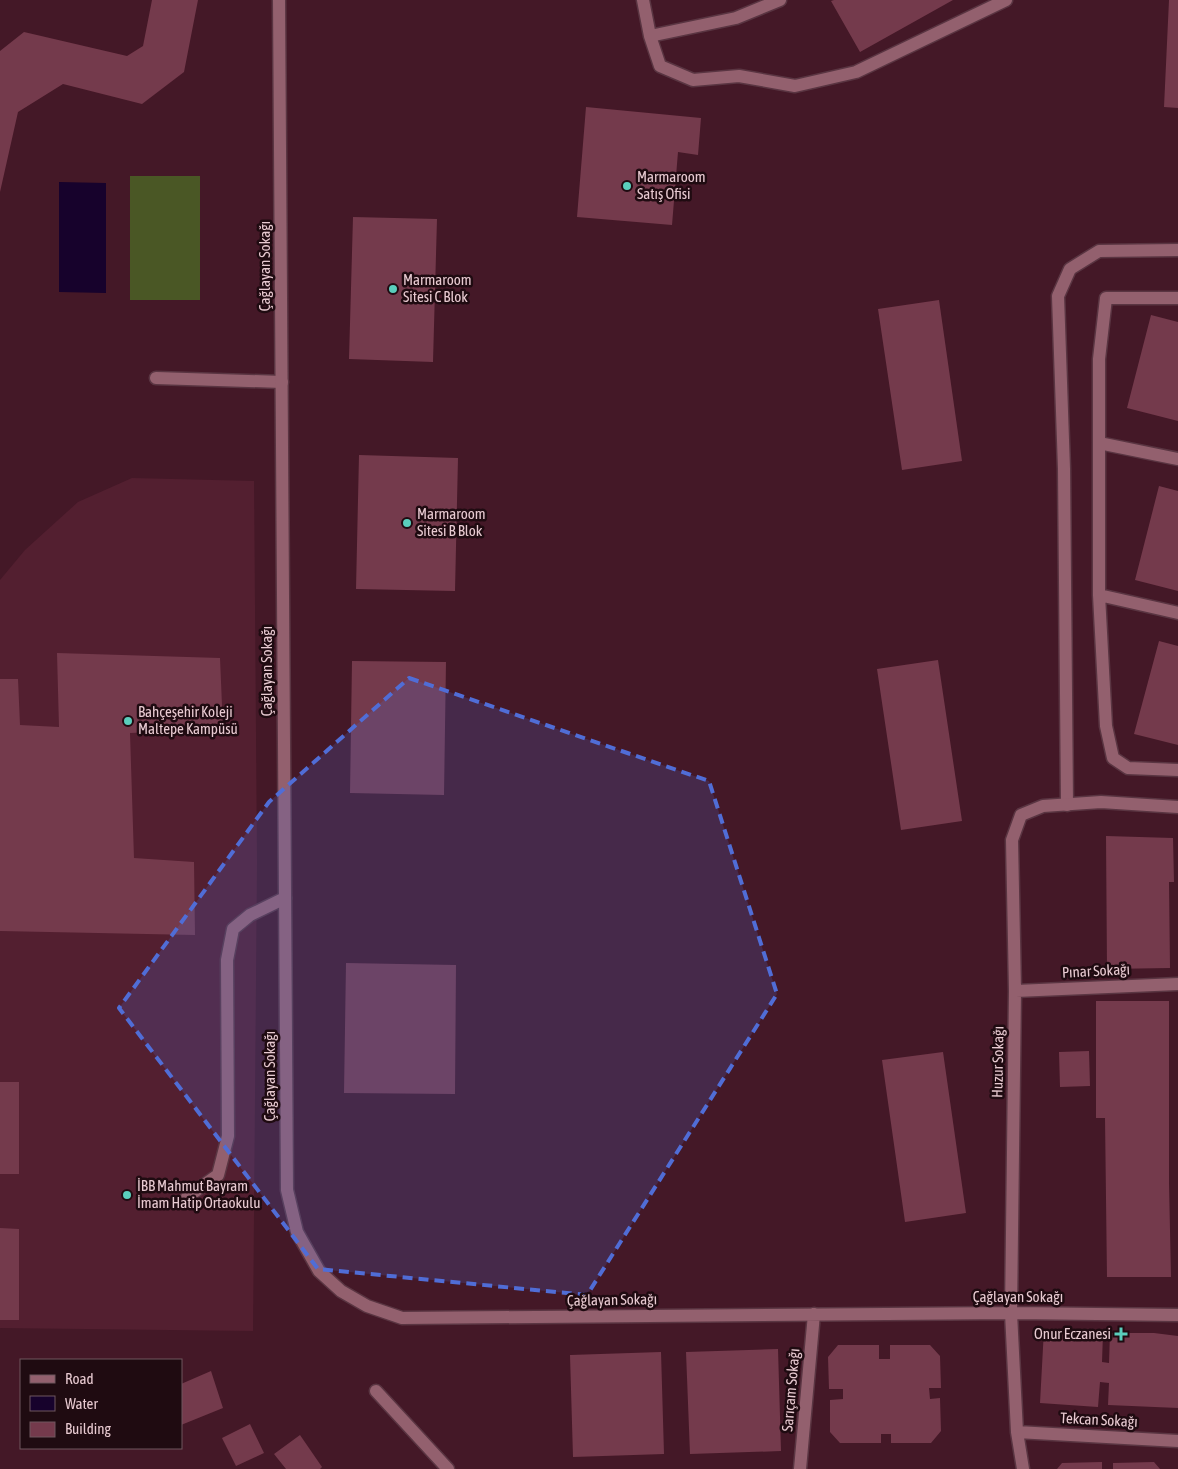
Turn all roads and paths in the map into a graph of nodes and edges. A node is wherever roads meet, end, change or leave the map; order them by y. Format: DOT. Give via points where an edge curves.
graph roads {
  1 [pos="279,0"];
  2 [pos="643,0"];
  3 [pos="780,0"];
  4 [pos="1006,0"];
  5 [pos="650,36"];
  6 [pos="1178,250"];
  7 [pos="1178,298"];
  8 [pos="156,378"];
  9 [pos="282,382"];
  10 [pos="1099,443"];
  11 [pos="1178,459"];
  12 [pos="1099,595"];
  13 [pos="1178,613"];
  14 [pos="1178,770"];
  15 [pos="1067,805"];
  16 [pos="1178,807"];
  17 [pos="285,898"];
  18 [pos="1178,984"];
  19 [pos="1015,992"];
  20 [pos="187,1197"];
  21 [pos="1011,1313"];
  22 [pos="814,1314"];
  23 [pos="1178,1315"];
  24 [pos="376,1391"];
  25 [pos="1018,1432"];
  26 [pos="1178,1441"];
  27 [pos="448,1469"];
  28 [pos="800,1469"];
  29 [pos="1023,1469"];
  1 -- 9 [label="street, Çağlayan Sokağı"];
  2 -- 5 [label="street"];
  3 -- 5 [label="street" via="736,18"];
  4 -- 5 [label="street" via="856,72 795,86 739,76 694,80 660,66"];
  6 -- 15 [label="street" via="1099,251 1070,268 1058,296 1064,469"];
  7 -- 10 [label="street" via="1106,298 1099,359"];
  8 -- 9 [label="street"];
  9 -- 17 [label="street, Çağlayan Sokağı"];
  10 -- 11 [label="street"];
  10 -- 12 [label="street"];
  12 -- 13 [label="street"];
  12 -- 14 [label="street" via="1106,726 1113,758 1128,768"];
  15 -- 16 [label="street, Huzur Sokağı" via="1101,802"];
  15 -- 19 [label="street, Huzur Sokağı" via="1043,806 1022,815 1012,840"];
  17 -- 20 [label="street" via="250,914 233,929 227,960 228,1136 218,1175"];
  17 -- 22 [label="street, Çağlayan Sokağı" via="287,1190 296,1232 319,1271 341,1291 367,1306 402,1318"];
  18 -- 19 [label="street, Pınar Sokağı"];
  19 -- 21 [label="street, Huzur Sokağı"];
  21 -- 22 [label="street, Çağlayan Sokağı"];
  21 -- 23 [label="street, Çağlayan Sokağı"];
  21 -- 25 [label="street, Huzur Sokağı"];
  22 -- 28 [label="street, Sarıçam Sokağı"];
  24 -- 27 [label="street"];
  25 -- 26 [label="street, Tekcan Sokağı"];
  25 -- 29 [label="street, Huzur Sokağı"];
}
